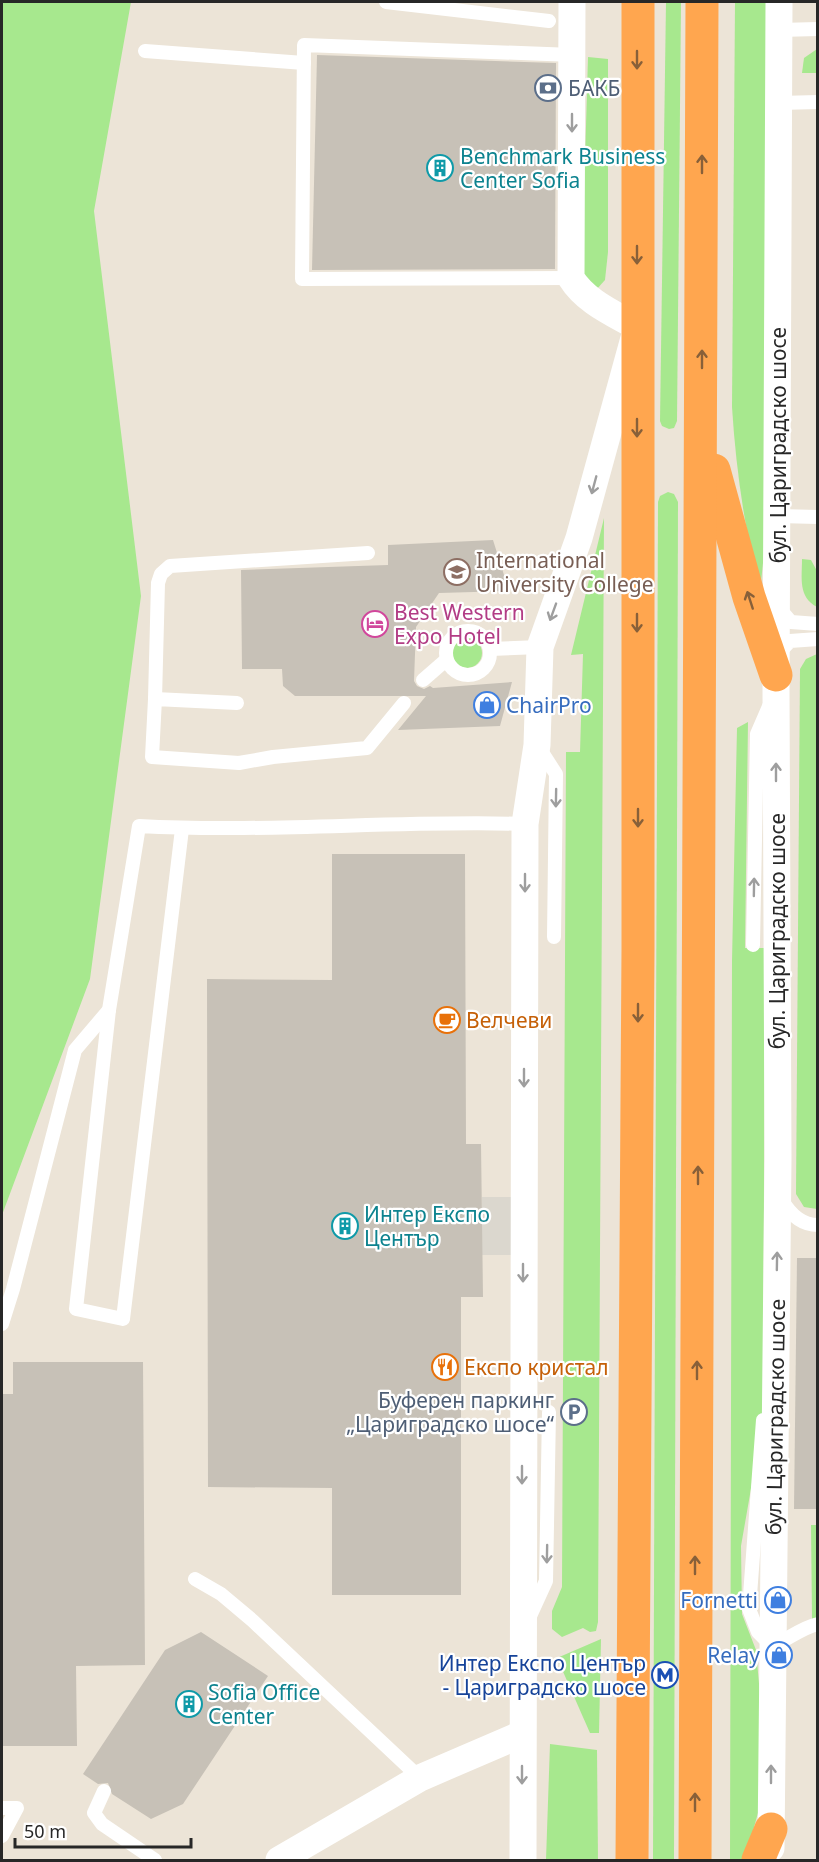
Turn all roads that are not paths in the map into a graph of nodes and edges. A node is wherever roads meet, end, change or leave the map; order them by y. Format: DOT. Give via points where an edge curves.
graph roads {
  1 [pos="386,2"];
  2 [pos="572,2"];
  3 [pos="638,2"];
  4 [pos="702,2"];
  5 [pos="779,2"];
  6 [pos="549,21"];
  7 [pos="818,29"];
  8 [pos="780,30"];
  9 [pos="145,51"];
  10 [pos="573,56"];
  11 [pos="304,63"];
  12 [pos="818,102"];
  13 [pos="779,103"];
  14 [pos="571,278"];
  15 [pos="637,327"];
  16 [pos="702,418"];
  17 [pos="778,516"];
  18 [pos="818,517"];
  19 [pos="368,553"];
  20 [pos="777,604"];
  21 [pos="818,624"];
  22 [pos="818,639"];
  23 [pos="540,647"];
  24 [pos="490,650"];
  25 [pos="446,660"];
  26 [pos="776,675"];
  27 [pos="423,680"];
  28 [pos="155,699"];
  29 [pos="237,703"];
  30 [pos="404,703"];
  31 [pos="537,745"];
  32 [pos="525,824"];
  33 [pos="182,829"];
  34 [pos="554,937"];
  35 [pos="753,945"];
  36 [pos="109,1010"];
  37 [pos="778,1186"];
  38 [pos="818,1225"];
  39 [pos="2,1324"];
  40 [pos="549,1412"];
  41 [pos="763,1420"];
  42 [pos="195,1579"];
  43 [pos="818,1624"];
  44 [pos="522,1633"];
  45 [pos="772,1646"];
  46 [pos="522,1734"];
  47 [pos="420,1778"];
  48 [pos="104,1791"];
  49 [pos="2,1808"];
  50 [pos="2,1836"];
  51 [pos="771,1845"];
  52 [pos="155,1860"];
  53 [pos="279,1860"];
  54 [pos="523,1860"];
  55 [pos="632,1860"];
  56 [pos="695,1860"];
  57 [pos="758,1860"];
  1 -- 6 [label="lane"];
  2 -- 10 [label="street"];
  3 -- 15 [label="highway, one-way"];
  16 -- 4 [label="highway, one-way"];
  5 -- 8 [label="street, бул. Цариградско шосе"];
  7 -- 8 [label="lane"];
  8 -- 13 [label="street, бул. Цариградско шосе"];
  9 -- 11 [label="lane"];
  10 -- 11 [label="lane" via="304,45"];
  10 -- 14 [label="street, one-way"];
  11 -- 14 [label="lane" via="302,279"];
  12 -- 13 [label="lane"];
  13 -- 17 [label="street, бул. Цариградско шосе"];
  14 -- 15 [label="street" via="589,299"];
  15 -- 23 [label="street, one-way" via="579,538"];
  15 -- 55 [label="highway, one-way" via="638,950"];
  26 -- 16 [label="highway, one-way" via="727,524"];
  56 -- 16 [label="highway, one-way"];
  17 -- 18 [label="lane"];
  17 -- 20 [label="street, бул. Цариградско шосе"];
  19 -- 28 [label="lane" via="170,566 158,583"];
  20 -- 21 [label="lane" via="791,622"];
  20 -- 26 [label="street, бул. Цариградско шосе"];
  22 -- 26 [label="lane" via="790,641 780,651"];
  23 -- 24 [label="lane"];
  23 -- 31 [label="street"];
  24 -- 25 [label="lane" via="483,669 469,675 455,671"];
  24 -- 25 [label="lane" via="483,636 462,631 446,645"];
  25 -- 27 [label="lane"];
  35 -- 26 [label="lane, one-way" via="756,734"];
  37 -- 26 [label="street, бул. Цариградско шосе, one-way"];
  28 -- 29 [label="lane"];
  28 -- 30 [label="lane" via="152,757 239,764 367,748"];
  31 -- 32 [label="street"];
  31 -- 34 [label="lane, one-way" via="556,774"];
  32 -- 33 [label="lane"];
  32 -- 44 [label="street, one-way"];
  33 -- 36 [label="lane" via="139,826"];
  33 -- 36 [label="lane" via="123,1319 76,1309"];
  36 -- 39 [label="lane" via="75,1050"];
  37 -- 38 [label="lane" via="782,1202 792,1215"];
  45 -- 37 [label="street, бул. Цариградско шосе, one-way"];
  40 -- 44 [label="lane, one-way" via="546,1581"];
  41 -- 45 [label="lane" via="749,1609 758,1632"];
  42 -- 47 [label="lane" via="221,1594 253,1621"];
  43 -- 45 [label="lane"];
  44 -- 46 [label="street"];
  51 -- 45 [label="street, бул. Цариградско шосе, one-way"];
  46 -- 47 [label="street"];
  46 -- 54 [label="street, one-way"];
  47 -- 53 [label="street"];
  48 -- 52 [label="lane" via="94,1813 102,1824"];
  49 -- 50 [label="lane" via="16,1808"];
  51 -- 57 [label="highway"];
}
